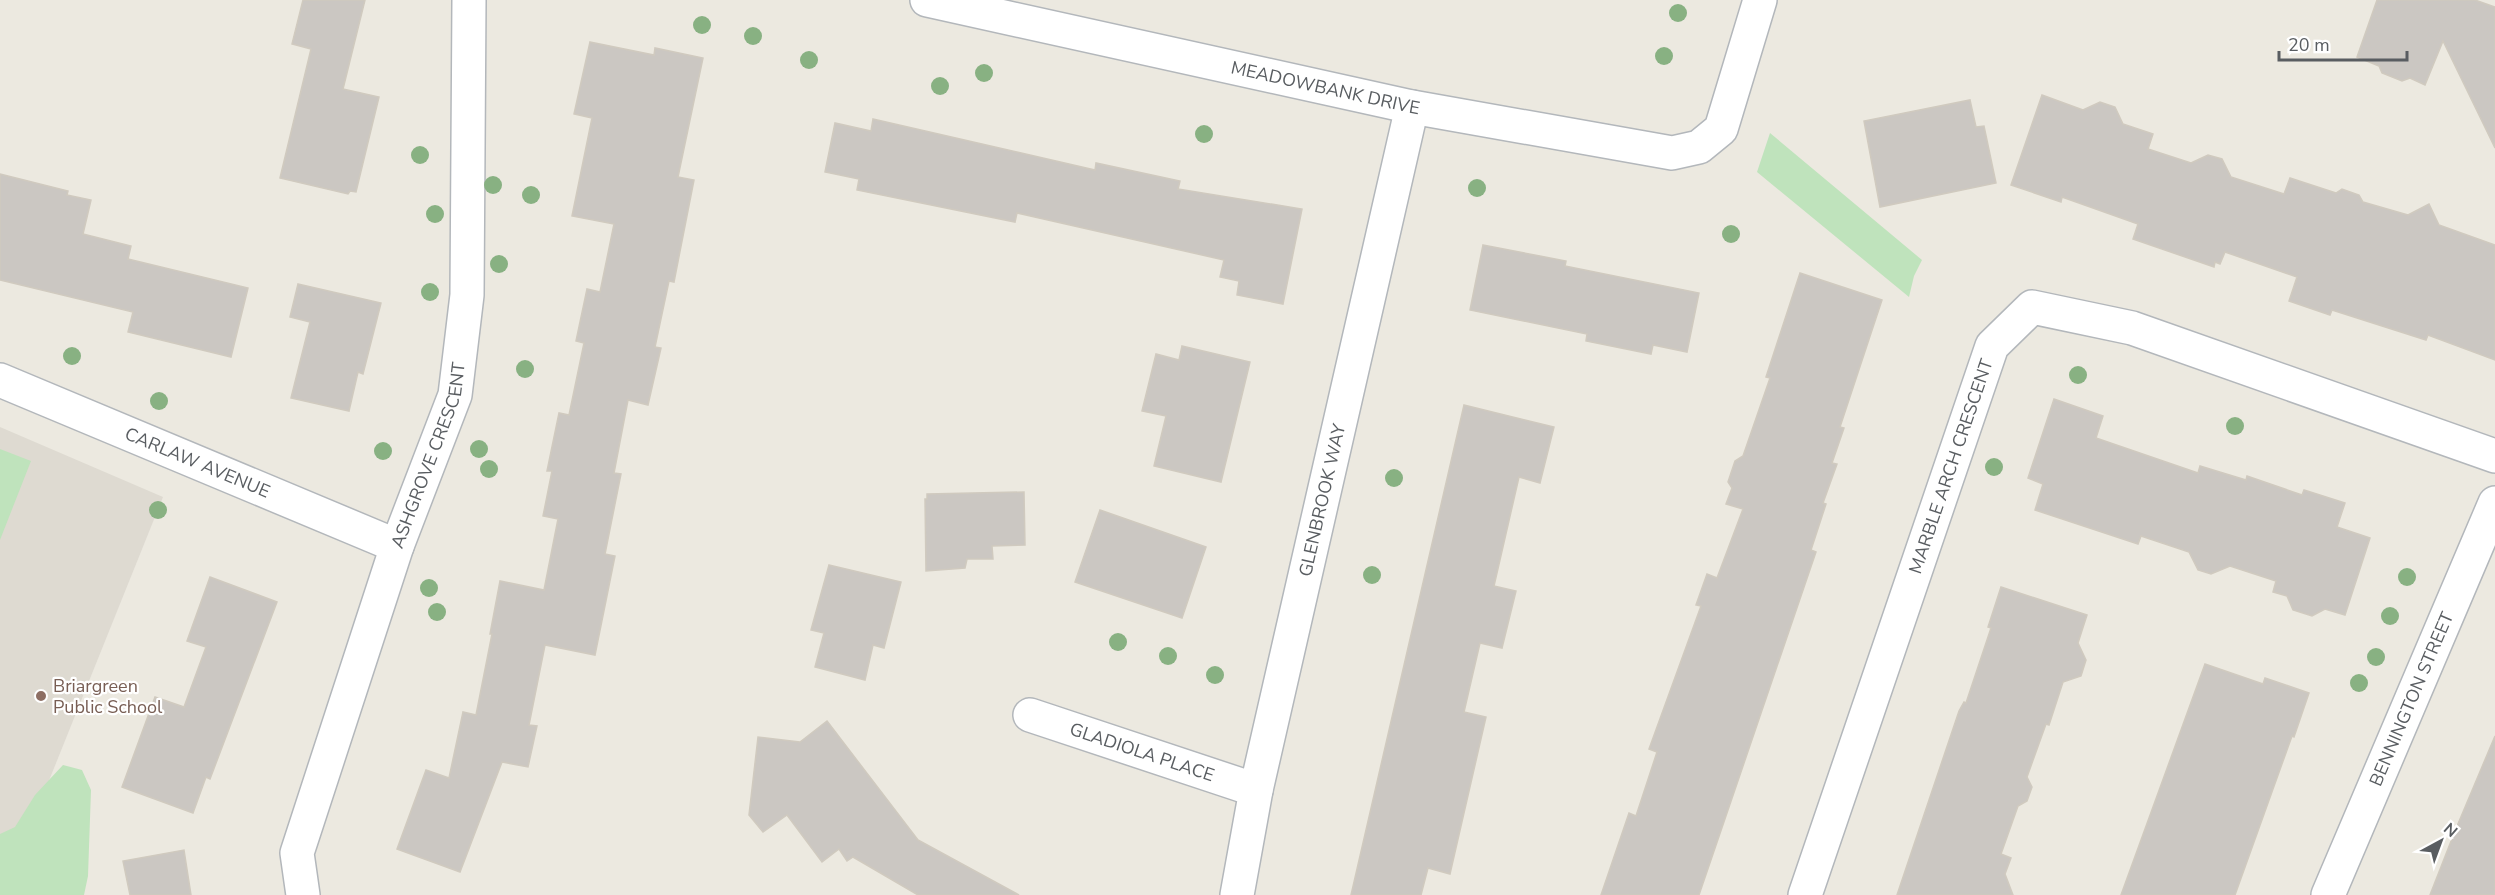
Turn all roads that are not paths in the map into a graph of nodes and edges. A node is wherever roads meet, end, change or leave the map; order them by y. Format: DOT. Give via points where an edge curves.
graph roads {
  1 [pos="469,0"];
  2 [pos="927,0"];
  3 [pos="1760,0"];
  4 [pos="1412,107"];
  5 [pos="0,380"];
  6 [pos="2495,456"];
  7 [pos="2495,503"];
  8 [pos="397,546"];
  9 [pos="1030,715"];
  10 [pos="1256,790"];
  11 [pos="303,895"];
  12 [pos="1237,895"];
  13 [pos="1805,895"];
  14 [pos="2328,895"];
  1 -- 8 [label="street, ASHGROVE CRESCENT" via="467,295 455,394"];
  2 -- 4 [label="street, MEADOWBANK DRIVE"];
  3 -- 4 [label="street, MEADOWBANK DRIVE" via="1721,129 1699,147 1672,153"];
  4 -- 10 [label="street, GLENBROOK WAY"];
  5 -- 8 [label="street, CARLAW AVENUE"];
  6 -- 13 [label="street, MARBLE ARCH CRESCENT" via="2132,328 2031,307 1992,346"];
  7 -- 14 [label="street, BENNINGTON STREET"];
  8 -- 11 [label="street, ASHGROVE CRESCENT" via="297,853"];
  9 -- 10 [label="street, GLADIOLA PLACE"];
  10 -- 12 [label="street, GLENBROOK WAY"];
}
